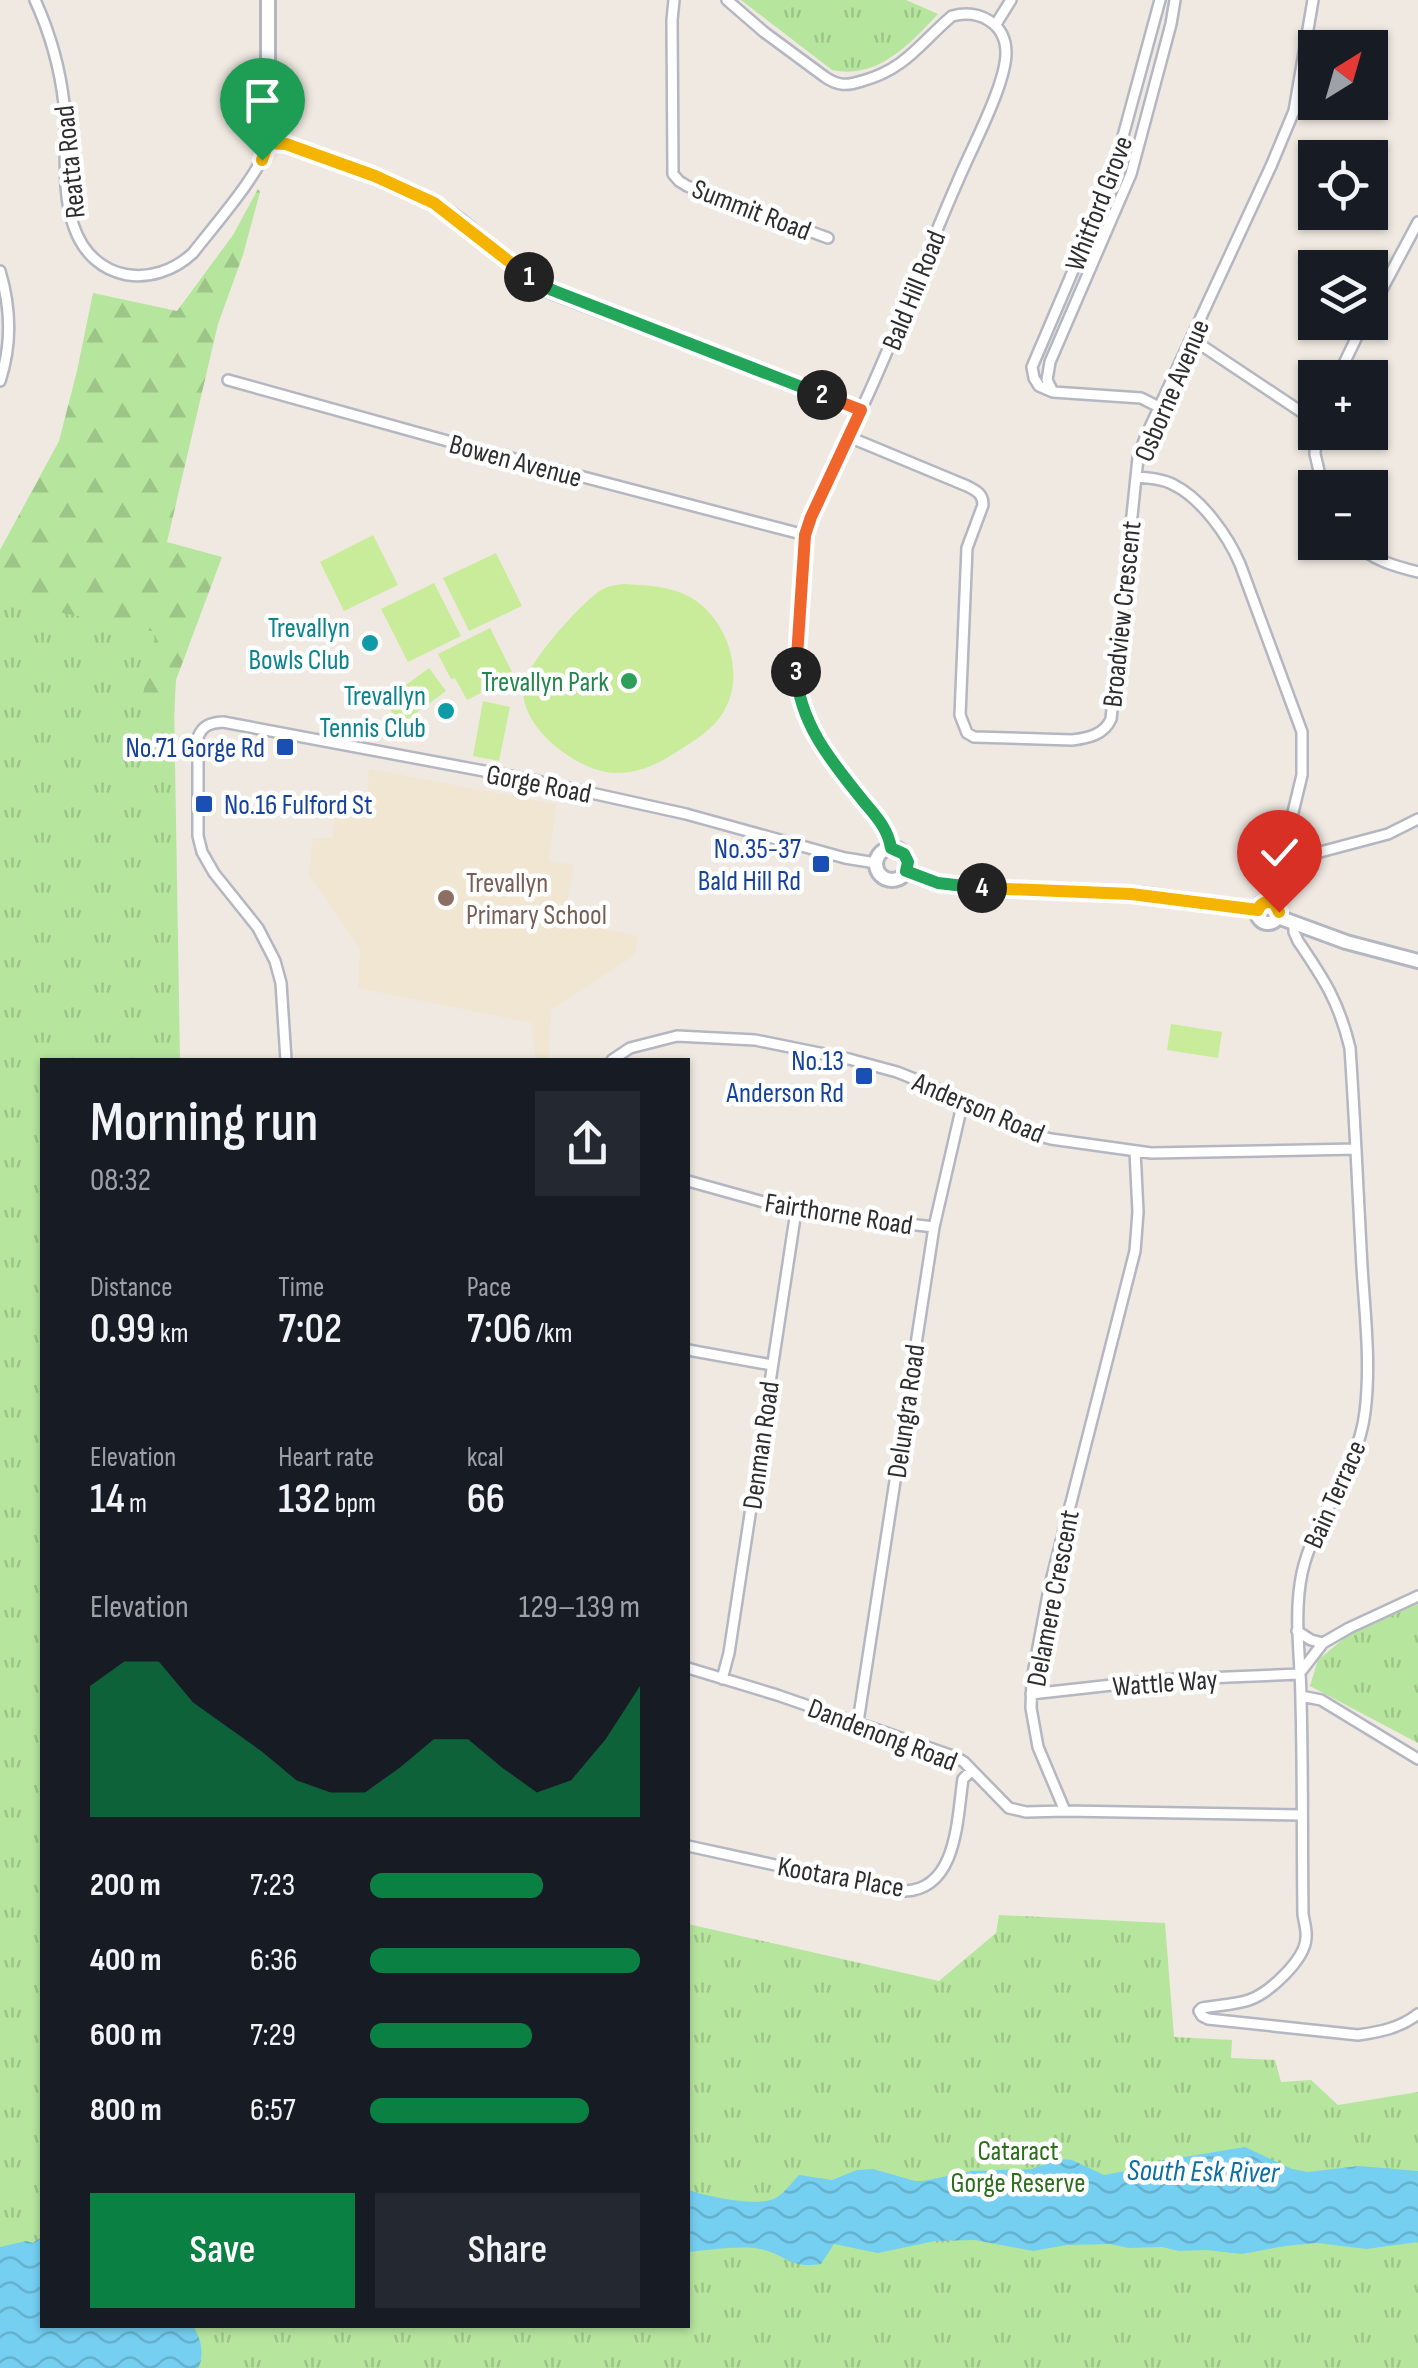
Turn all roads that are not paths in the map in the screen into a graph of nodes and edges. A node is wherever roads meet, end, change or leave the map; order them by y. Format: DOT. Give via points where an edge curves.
graph roads {
  1 [pos="36,0"];
  2 [pos="268,0"];
  3 [pos="674,0"];
  4 [pos="728,0"];
  5 [pos="1011,0"];
  6 [pos="1160,0"];
  7 [pos="1175,0"];
  8 [pos="1313,0"];
  9 [pos="996,24"];
  10 [pos="268,143"];
  11 [pos="1418,222"];
  12 [pos="828,238"];
  13 [pos="0,271"];
  14 [pos="1388,278"];
  15 [pos="1192,338"];
  16 [pos="228,380"];
  17 [pos="0,382"];
  18 [pos="1053,392"];
  19 [pos="1159,407"];
  20 [pos="1298,409"];
  21 [pos="861,410"];
  22 [pos="848,437"];
  23 [pos="1136,477"];
  24 [pos="805,535"];
  25 [pos="1378,560"];
  26 [pos="1418,572"];
  27 [pos="1418,819"];
  28 [pos="891,848"];
  29 [pos="1294,850"];
  30 [pos="1305,856"];
  31 [pos="1292,862"];
  32 [pos="876,863"];
  33 [pos="906,871"];
  34 [pos="1272,902"];
  35 [pos="1258,910"];
  36 [pos="1278,917"];
  37 [pos="1294,924"];
  38 [pos="1418,961"];
  39 [pos="286,1058"];
  40 [pos="615,1058"];
  41 [pos="963,1101"];
  42 [pos="1356,1149"];
  43 [pos="1135,1150"];
  44 [pos="690,1182"];
  45 [pos="796,1210"];
  46 [pos="934,1227"];
  47 [pos="690,1350"];
  48 [pos="772,1365"];
  49 [pos="1418,1596"];
  50 [pos="1297,1631"];
  51 [pos="1323,1643"];
  52 [pos="690,1669"];
  53 [pos="1299,1674"];
  54 [pos="722,1678"];
  55 [pos="1032,1694"];
  56 [pos="1301,1696"];
  57 [pos="858,1722"];
  58 [pos="1418,1758"];
  59 [pos="972,1770"];
  60 [pos="1065,1811"];
  61 [pos="1302,1814"];
  62 [pos="690,1846"];
  63 [pos="1418,2014"];
  1 -- 10 [label="street, Reatta Road" via="61,83 74,228 112,270 145,277 181,264 243,187"];
  2 -- 10 [label="street"];
  3 -- 12 [label="street, Summit Road" via="673,174 688,186"];
  4 -- 9 [label="street" via="843,85 894,70 952,16"];
  5 -- 9 [label="street"];
  6 -- 18 [label="street, Whitford Grove" via="1116,169 1032,367 1039,386"];
  7 -- 18 [label="street, Whitford Grove" via="1131,174 1050,362"];
  8 -- 15 [label="street, Osborne Avenue" via="1294,110"];
  9 -- 21 [label="street, Bald Hill Road" via="1006,50 997,90"];
  10 -- 21 [label="street" via="375,176 434,203 552,290"];
  11 -- 14 [label="street"];
  13 -- 17 [label="street" via="8,313"];
  15 -- 19 [label="street, Osborne Avenue"];
  15 -- 20 [label="street"];
  16 -- 24 [label="street, Bowen Avenue"];
  18 -- 19 [label="street" via="1142,398"];
  19 -- 23 [label="street, Osborne Avenue"];
  21 -- 22 [label="street, Bald Hill Road"];
  22 -- 23 [label="street, Broadview Crescent" via="983,498 967,548 960,715 974,737 1072,740 1107,727"];
  22 -- 24 [label="street, Bald Hill Road"];
  23 -- 29 [label="street, Osborne Avenue" via="1186,492 1218,525 1240,564 1302,732 1302,775 1289,829"];
  24 -- 28 [label="street, Bald Hill Road" via="798,691 810,728 886,831"];
  25 -- 26 [label="street"];
  27 -- 30 [label="street"];
  28 -- 32 [label="street"];
  28 -- 33 [label="street" via="904,854"];
  29 -- 30 [label="street"];
  29 -- 31 [label="street"];
  30 -- 31 [label="street"];
  31 -- 34 [label="street"];
  32 -- 33 [label="street" via="888,879"];
  32 -- 39 [label="street, Gorge Road" via="536,781 223,722 206,725 198,752 198,836 214,873 276,961"];
  33 -- 35 [label="street" via="954,885 1140,894"];
  34 -- 35 [label="street"];
  34 -- 36 [label="street"];
  35 -- 36 [label="street" via="1266,923"];
  36 -- 37 [label="street"];
  37 -- 38 [label="street"];
  37 -- 42 [label="street, Bain Terrace" via="1343,1020"];
  40 -- 41 [label="street, Anderson Road" via="678,1036 755,1040 872,1064"];
  41 -- 43 [label="street, Anderson Road" via="1026,1132"];
  41 -- 46 [label="street, Delungra Road"];
  42 -- 43 [label="street, Anderson Road"];
  42 -- 50 [label="street, Bain Terrace" via="1366,1408 1355,1456 1308,1552"];
  43 -- 55 [label="street, Delamere Crescent" via="1135,1251 1049,1589"];
  44 -- 45 [label="street, Fairthorne Road"];
  45 -- 46 [label="street, Fairthorne Road"];
  45 -- 48 [label="street, Denman Road"];
  46 -- 57 [label="street, Delungra Road"];
  47 -- 48 [label="street"];
  48 -- 54 [label="street, Denman Road"];
  49 -- 51 [label="street"];
  50 -- 51 [label="street"];
  50 -- 53 [label="street, Bain Terrace"];
  51 -- 53 [label="street"];
  52 -- 54 [label="street, Dandenong Road"];
  53 -- 55 [label="street, Wattle Way"];
  53 -- 56 [label="street, Bain Terrace"];
  54 -- 57 [label="street, Dandenong Road"];
  55 -- 60 [label="street, Delamere Crescent" via="1038,1747"];
  56 -- 58 [label="street" via="1321,1700"];
  56 -- 61 [label="street, Bain Terrace"];
  57 -- 59 [label="street, Dandenong Road" via="956,1757"];
  59 -- 60 [label="street, Dandenong Road" via="1008,1808"];
  59 -- 62 [label="street, Kootara Place" via="963,1779 949,1859 917,1889 881,1888"];
  60 -- 61 [label="street"];
  61 -- 63 [label="street, Bain Terrace" via="1302,1950 1258,1996 1202,2008 1202,2016 1358,2035 1382,2032"];
}
